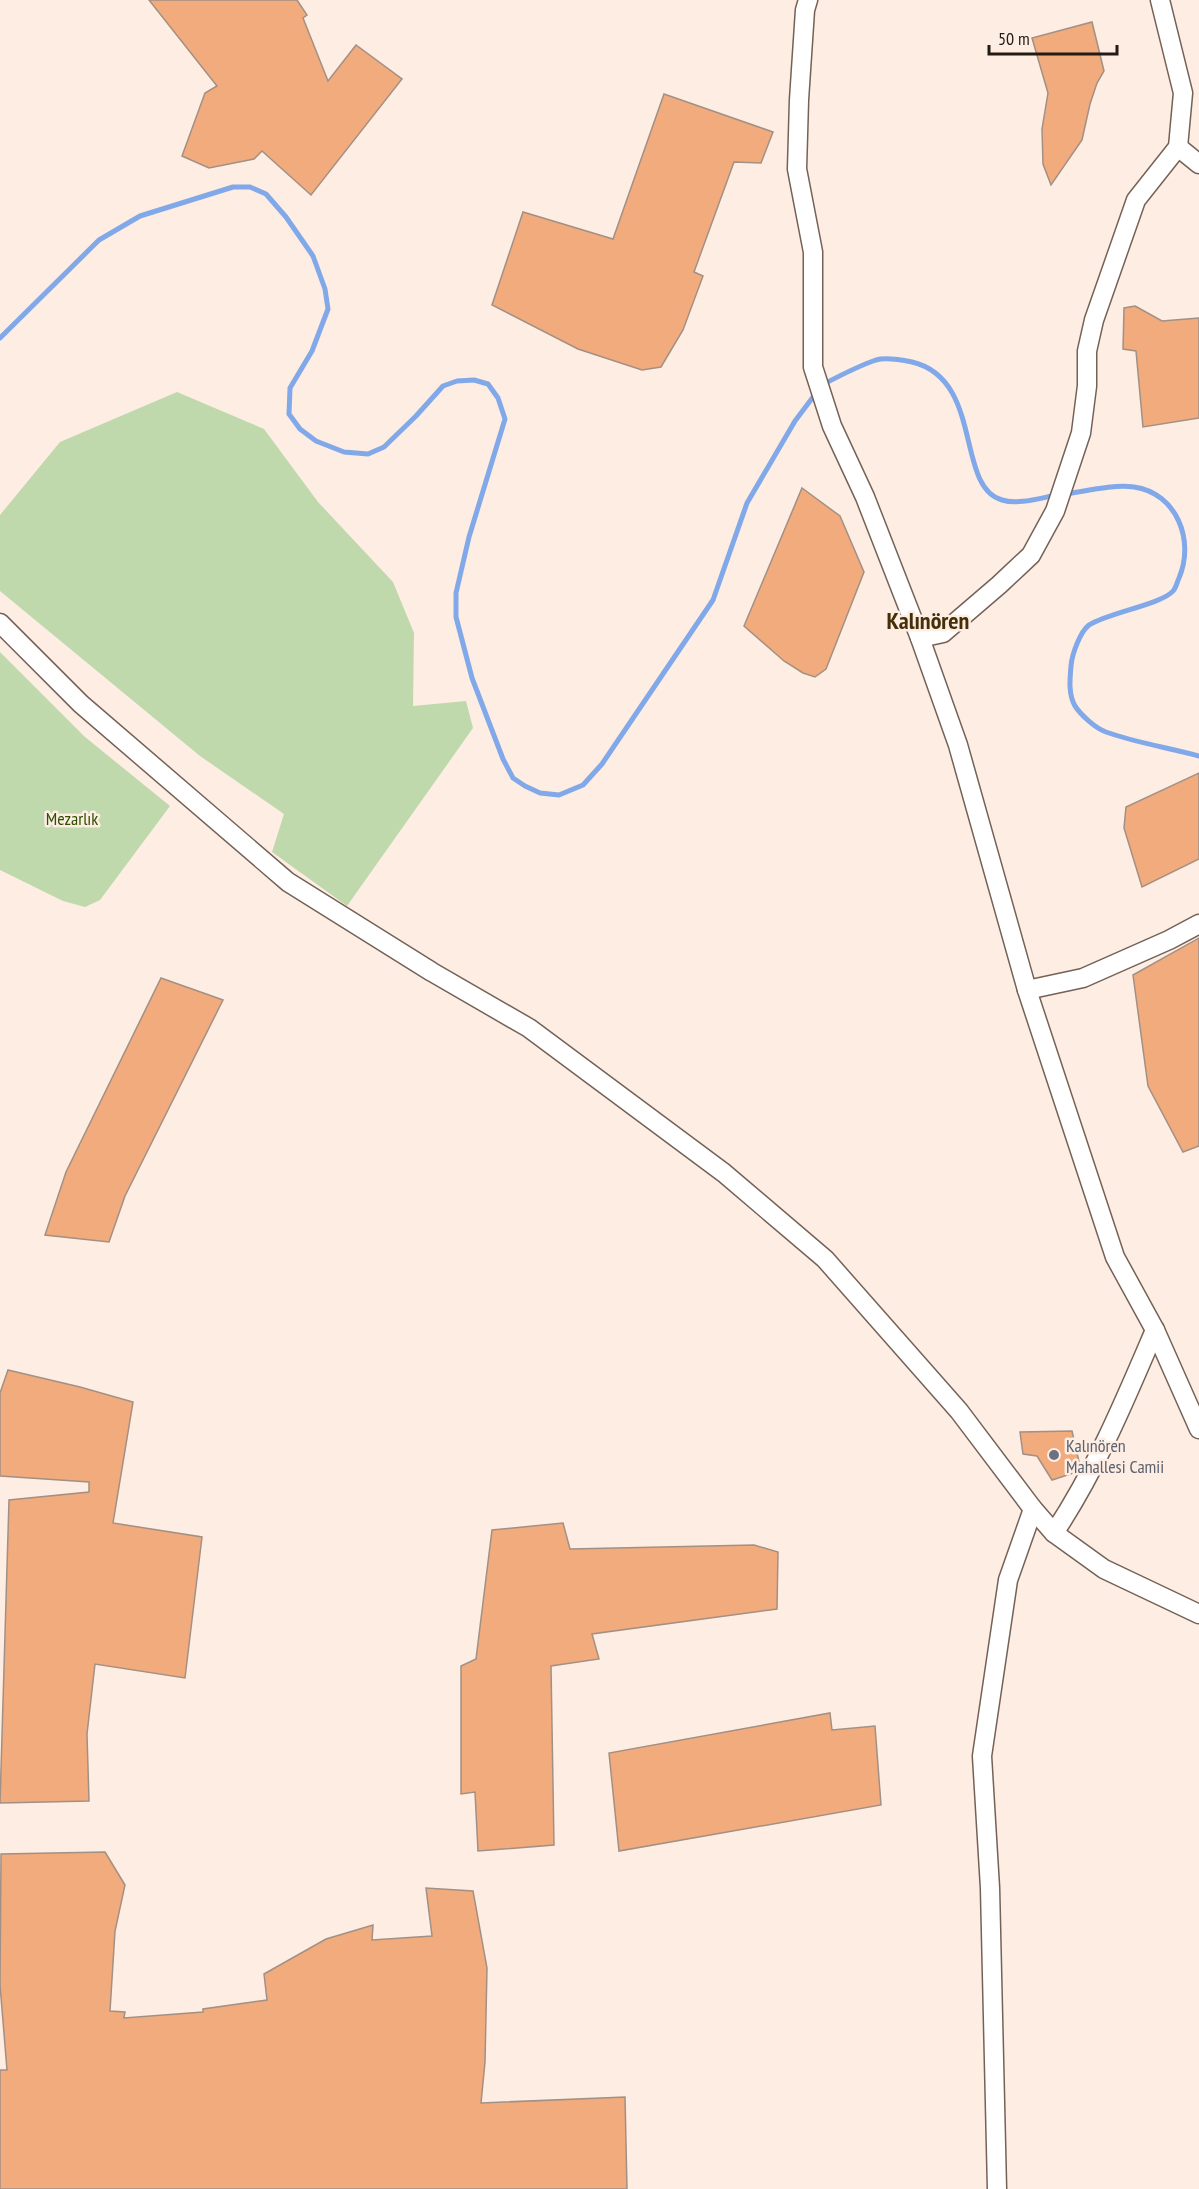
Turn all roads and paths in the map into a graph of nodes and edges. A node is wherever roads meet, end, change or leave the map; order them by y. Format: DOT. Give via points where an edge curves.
graph roads {
  1 [pos="808,0"];
  2 [pos="1160,0"];
  3 [pos="1178,147"];
  4 [pos="1199,164"];
  5 [pos="0,623"];
  6 [pos="920,638"];
  7 [pos="1199,924"];
  8 [pos="1027,990"];
  9 [pos="1155,1330"];
  10 [pos="1199,1429"];
  11 [pos="1033,1509"];
  12 [pos="1054,1533"];
  13 [pos="1199,1614"];
  14 [pos="997,2189"];
  1 -- 6 [label="street" via="798,100 797,169 813,252 813,367 832,426 865,497"];
  2 -- 3 [label="street" via="1183,93"];
  3 -- 4 [label="street"];
  3 -- 6 [label="street" via="1136,200 1094,320 1087,351 1081,433 1054,511 1031,555 943,633"];
  5 -- 11 [label="street" via="81,704 288,882 529,1028 724,1173 825,1259 959,1411"];
  6 -- 8 [label="street" via="958,745"];
  7 -- 8 [label="street" via="1083,978"];
  8 -- 9 [label="street" via="1115,1257"];
  9 -- 10 [label="street"];
  9 -- 12 [label="street" via="1112,1431 1079,1497"];
  11 -- 12 [label="street"];
  11 -- 14 [label="street" via="1008,1580 982,1756 990,1888"];
  12 -- 13 [label="street" via="1104,1569"];
}
